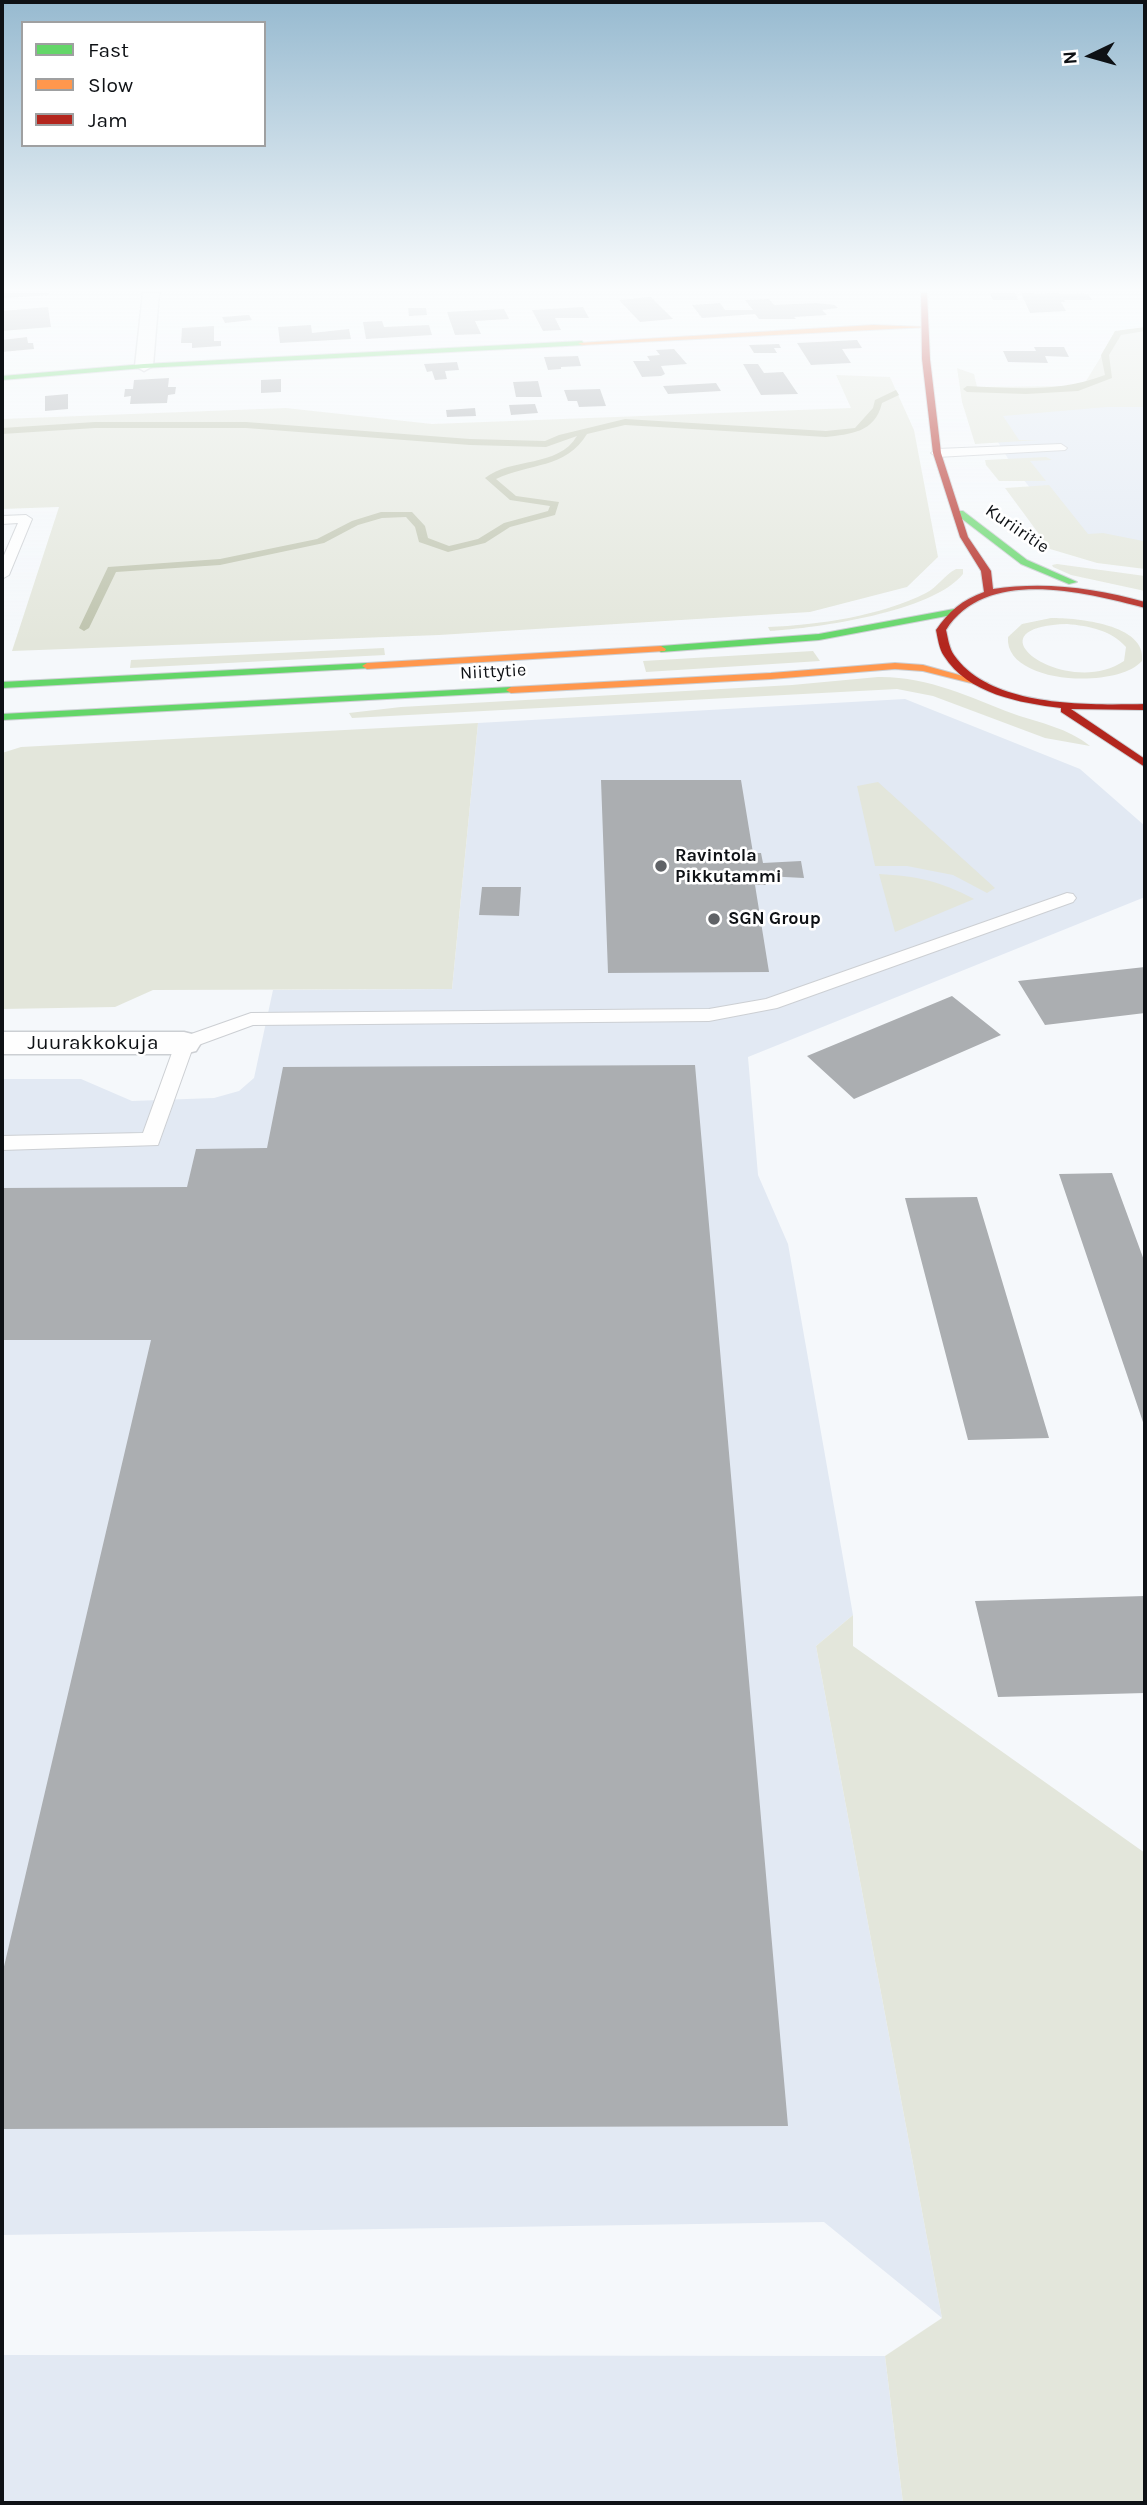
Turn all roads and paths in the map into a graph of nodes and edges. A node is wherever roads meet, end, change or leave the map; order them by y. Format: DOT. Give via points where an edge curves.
graph roads {
  1 [pos="931,410"];
  2 [pos="1060,448"];
  3 [pos="937,453"];
  4 [pos="954,508"];
  5 [pos="2,520"];
  6 [pos="2,575"];
  7 [pos="1100,593"];
  8 [pos="989,595"];
  9 [pos="1145,605"];
  10 [pos="954,612"];
  11 [pos="983,683"];
  12 [pos="2,685"];
  13 [pos="1060,707"];
  14 [pos="1145,707"];
  15 [pos="2,717"];
  16 [pos="1145,764"];
  17 [pos="1067,898"];
  18 [pos="2,1043"];
  19 [pos="184,1043"];
  20 [pos="2,1143"];
  1 -- 3 [label="street, Kuriiritie"];
  2 -- 3 [label="lane"];
  3 -- 4 [label="street, Kuriiritie"];
  4 -- 7 [label="street, Kuriiritie" via="1024,562"];
  4 -- 8 [label="street, Kuriiritie" via="964,537 986,571"];
  5 -- 6 [label="lane" via="26,519"];
  7 -- 8 [label="street, Niittytie" via="1032,588"];
  7 -- 9 [label="street"];
  8 -- 10 [label="street, Niittytie"];
  10 -- 11 [label="street" via="941,630 946,652"];
  10 -- 12 [label="street, Niittytie" via="752,643"];
  11 -- 13 [label="street"];
  11 -- 15 [label="street, Niittytie" via="923,668 861,666 758,677"];
  13 -- 14 [label="street"];
  13 -- 16 [label="street"];
  17 -- 19 [label="lane" via="770,1004 709,1015 251,1018"];
  18 -- 19 [label="street, Juurakkokuja"];
  19 -- 20 [label="lane" via="151,1140"];
}
